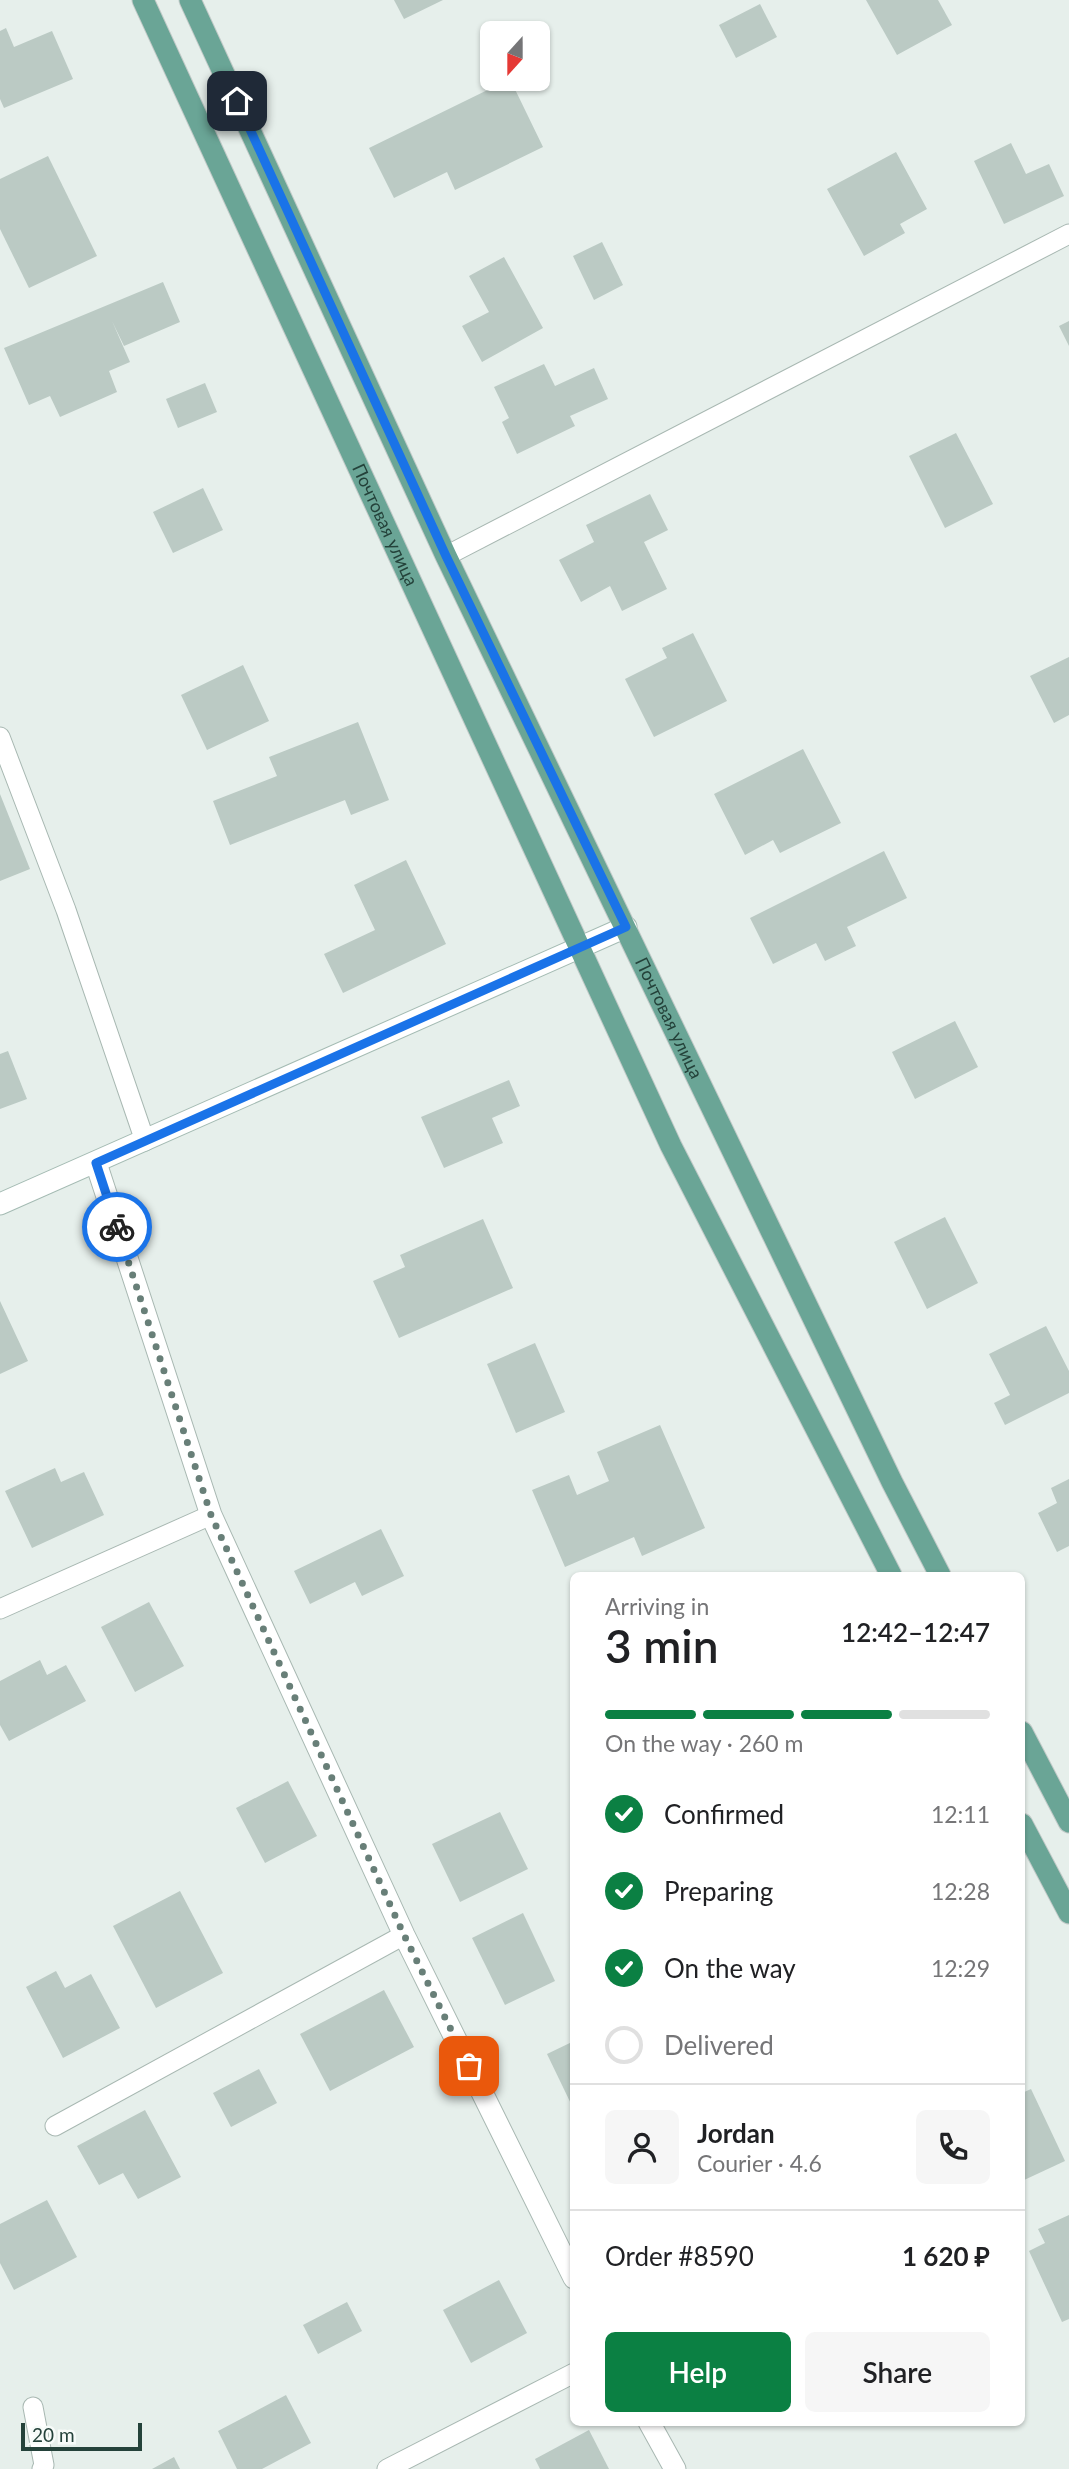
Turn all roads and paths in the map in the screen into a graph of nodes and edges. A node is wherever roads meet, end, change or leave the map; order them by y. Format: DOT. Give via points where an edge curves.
graph roads {
  1 [pos="143,0"];
  2 [pos="190,0"];
  3 [pos="1069,234"];
  4 [pos="446,556"];
  5 [pos="0,737"];
  6 [pos="626,927"];
  7 [pos="580,947"];
  8 [pos="145,1141"];
  9 [pos="96,1163"];
  10 [pos="0,1204"];
  11 [pos="211,1515"];
  12 [pos="889,1572"];
  13 [pos="938,1572"];
  14 [pos="0,1609"];
  15 [pos="1025,1738"];
  16 [pos="1069,1822"];
  17 [pos="1025,1830"];
  18 [pos="1069,1913"];
  19 [pos="404,1935"];
  20 [pos="55,2126"];
  21 [pos="570,2270"];
  22 [pos="570,2375"];
  23 [pos="33,2407"];
  24 [pos="651,2426"];
  25 [pos="42,2469"];
  26 [pos="387,2469"];
  27 [pos="675,2469"];
  1 -- 7 [label="main road, Почтовая улица"];
  2 -- 4 [label="main road, Почтовая улица"];
  3 -- 4 [label="lane"];
  4 -- 6 [label="main road, Почтовая улица"];
  5 -- 8 [label="lane" via="66,910"];
  6 -- 7 [label="street"];
  6 -- 13 [label="main road, Почтовая улица"];
  7 -- 8 [label="street"];
  7 -- 12 [label="main road, Почтовая улица" via="671,1146"];
  8 -- 9 [label="street"];
  9 -- 10 [label="street"];
  9 -- 11 [label="street"];
  11 -- 14 [label="lane"];
  11 -- 19 [label="street"];
  15 -- 16 [label="main road"];
  17 -- 18 [label="main road"];
  19 -- 20 [label="lane"];
  19 -- 21 [label="street"];
  22 -- 26 [label="lane"];
  23 -- 25 [label="lane"];
  24 -- 27 [label="street"];
}
